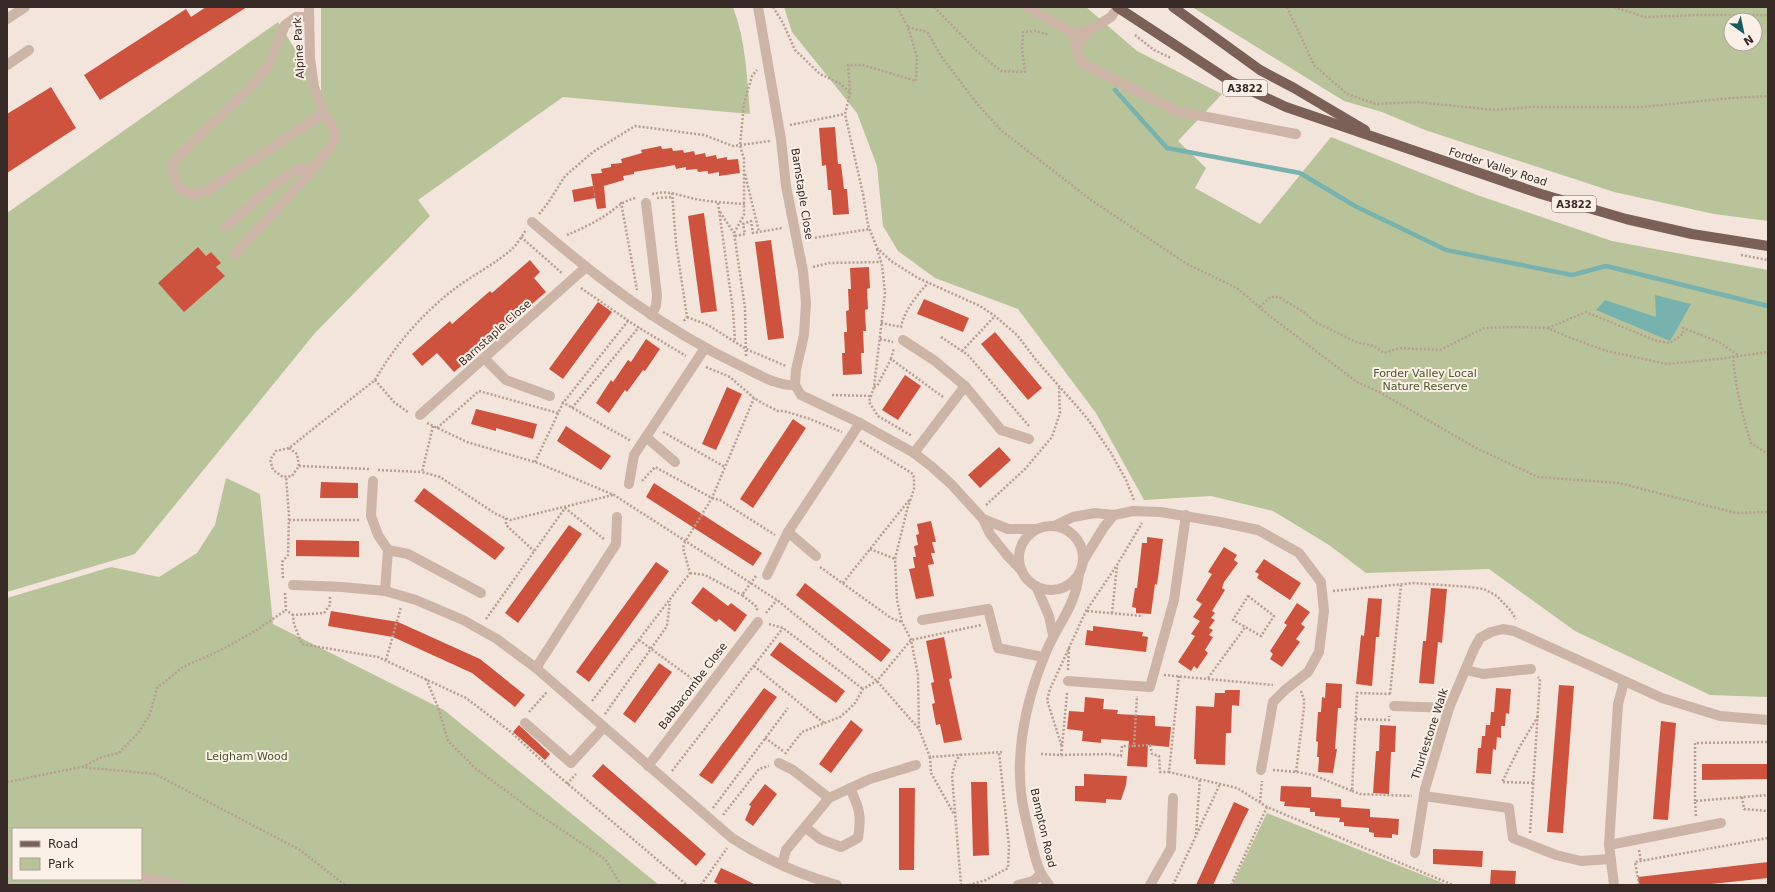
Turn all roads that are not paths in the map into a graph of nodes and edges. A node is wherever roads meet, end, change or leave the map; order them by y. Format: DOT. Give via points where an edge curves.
graph roads {
  1 [pos="25,7"];
  2 [pos="758,7"];
  3 [pos="1027,7"];
  4 [pos="1118,7"];
  5 [pos="1173,7"];
  6 [pos="309,12"];
  7 [pos="7,19"];
  8 [pos="1091,29"];
  9 [pos="29,50"];
  10 [pos="7,65"];
  11 [pos="324,113"];
  12 [pos="1296,134"];
  13 [pos="1386,142"];
  14 [pos="316,166"];
  15 [pos="646,203"];
  16 [pos="532,222"];
  17 [pos="225,227"];
  18 [pos="1768,246"];
  19 [pos="235,254"];
  20 [pos="585,268"];
  21 [pos="651,315"];
  22 [pos="903,340"];
  23 [pos="705,348"];
  24 [pos="485,359"];
  25 [pos="795,385"];
  26 [pos="965,386"];
  27 [pos="550,396"];
  28 [pos="418,417"];
  29 [pos="860,423"];
  30 [pos="1030,434"];
  31 [pos="646,437"];
  32 [pos="914,453"];
  33 [pos="675,462"];
  34 [pos="373,481"];
  35 [pos="634,484"];
  36 [pos="1114,515"];
  37 [pos="1186,515"];
  38 [pos="980,516"];
  39 [pos="617,518"];
  40 [pos="1054,526"];
  41 [pos="1037,529"];
  42 [pos="786,537"];
  43 [pos="388,550"];
  44 [pos="816,556"];
  45 [pos="1083,561"];
  46 [pos="1022,571"];
  47 [pos="1079,574"];
  48 [pos="767,575"];
  49 [pos="293,585"];
  50 [pos="1036,586"];
  51 [pos="385,591"];
  52 [pos="481,593"];
  53 [pos="922,620"];
  54 [pos="758,622"];
  55 [pos="1053,635"];
  56 [pos="1043,657"];
  57 [pos="536,668"];
  58 [pos="1531,669"];
  59 [pos="1466,670"];
  60 [pos="1068,681"];
  61 [pos="1624,682"];
  62 [pos="1392,706"];
  63 [pos="1450,708"];
  64 [pos="1768,720"];
  65 [pos="522,722"];
  66 [pos="602,725"];
  67 [pos="779,762"];
  68 [pos="916,765"];
  69 [pos="648,766"];
  70 [pos="1261,770"];
  71 [pos="850,788"];
  72 [pos="1424,796"];
  73 [pos="829,798"];
  74 [pos="1174,798"];
  75 [pos="1721,823"];
  76 [pos="805,827"];
  77 [pos="1609,845"];
  78 [pos="1415,853"];
  79 [pos="1611,859"];
  80 [pos="782,864"];
  81 [pos="1040,875"];
  82 [pos="142,877"];
  83 [pos="179,885"];
  84 [pos="837,885"];
  85 [pos="1018,885"];
  86 [pos="1049,885"];
  87 [pos="1150,885"];
  88 [pos="1614,885"];
  1 -- 7 [label="street"];
  2 -- 25 [label="street, Barnstaple Close" via="806,303 804,335"];
  3 -- 8 [label="street" via="1073,34"];
  4 -- 8 [label="street" via="1111,17"];
  4 -- 13 [label="main road, Forder Valley Road / A3822" via="1230,81 1286,107"];
  5 -- 13 [label="main road, Forder Valley Road / A3822" via="1260,70"];
  6 -- 11 [label="street, Alpine Park" via="310,58 314,87"];
  6 -- 11 [label="street" via="285,25 270,62 258,79 172,163 173,179 183,192 194,195 208,190"];
  8 -- 12 [label="street" via="1075,47 1082,64 1176,111"];
  9 -- 10 [label="street"];
  11 -- 14 [label="street, Alpine Park" via="334,130 334,141"];
  13 -- 18 [label="main road, Forder Valley Road / A3822" via="1541,194 1626,219 1692,234"];
  14 -- 17 [label="street" via="294,171 272,186"];
  14 -- 19 [label="street"];
  15 -- 21 [label="street" via="657,295 656,306"];
  16 -- 20 [label="street"];
  20 -- 21 [label="street"];
  20 -- 24 [label="street, Barnstaple Close"];
  21 -- 23 [label="street"];
  22 -- 26 [label="street" via="935,361"];
  23 -- 25 [label="street" via="771,381"];
  23 -- 31 [label="street"];
  24 -- 27 [label="street" via="506,380"];
  24 -- 28 [label="street, Barnstaple Close"];
  25 -- 29 [label="street" via="801,395"];
  26 -- 30 [label="street" via="1001,430"];
  26 -- 32 [label="street"];
  29 -- 32 [label="street"];
  29 -- 42 [label="street"];
  31 -- 33 [label="street"];
  31 -- 35 [label="street" via="634,454"];
  32 -- 38 [label="street" via="951,484"];
  34 -- 43 [label="street" via="371,516 378,535"];
  36 -- 37 [label="street" via="1161,512"];
  36 -- 40 [label="street" via="1095,513 1073,517"];
  36 -- 45 [label="street"];
  37 -- 60 [label="street" via="1174,600 1150,687"];
  37 -- 70 [label="street" via="1258,530 1298,553 1321,582 1324,611 1319,652 1308,672 1272,702"];
  38 -- 41 [label="street" via="1008,529"];
  38 -- 46 [label="street" via="990,534"];
  39 -- 57 [label="street" via="616,544"];
  40 -- 41 [label="street"];
  40 -- 45 [label="street" via="1066,529 1076,537 1082,549"];
  41 -- 46 [label="street" via="1026,538 1020,550"];
  42 -- 44 [label="street"];
  42 -- 48 [label="street"];
  43 -- 51 [label="street"];
  43 -- 52 [label="street" via="408,554"];
  45 -- 47 [label="street, Bampton Road"];
  46 -- 50 [label="street"];
  47 -- 50 [label="street" via="1063,588 1049,590"];
  47 -- 55 [label="street, Bampton Road" via="1074,598 1065,618"];
  49 -- 51 [label="street"];
  50 -- 55 [label="street" via="1049,616"];
  51 -- 57 [label="street" via="463,620 497,639"];
  53 -- 56 [label="street" via="988,609 998,648"];
  54 -- 69 [label="street, Babbacombe Close"];
  55 -- 56 [label="street, Bampton Road"];
  56 -- 81 [label="street, Bampton Road" via="1029,701 1022,738 1020,770 1022,799"];
  57 -- 66 [label="street"];
  58 -- 59 [label="street" via="1483,674"];
  59 -- 61 [label="street, Thurlestone Walk" via="1480,638 1503,629 1523,635"];
  59 -- 63 [label="street, Thurlestone Walk"];
  61 -- 64 [label="street, Thurlestone Walk" via="1662,698 1720,716"];
  61 -- 77 [label="street" via="1618,704"];
  62 -- 63 [label="street"];
  63 -- 72 [label="street, Thurlestone Walk"];
  65 -- 66 [label="street" via="571,763"];
  66 -- 69 [label="street"];
  67 -- 73 [label="street"];
  68 -- 71 [label="street"];
  69 -- 80 [label="street" via="734,839 755,853"];
  71 -- 73 [label="street"];
  71 -- 76 [label="street" via="860,810 858,838 841,846 820,839"];
  72 -- 78 [label="street, Thurlestone Walk"];
  72 -- 79 [label="street" via="1510,808 1512,838 1556,855 1581,861"];
  73 -- 76 [label="street"];
  74 -- 87 [label="street" via="1171,848"];
  75 -- 77 [label="street"];
  76 -- 80 [label="street" via="786,850"];
  77 -- 79 [label="street"];
  79 -- 88 [label="street"];
  80 -- 84 [label="street"];
  81 -- 85 [label="street" via="1033,881"];
  81 -- 86 [label="street, Bampton Road"];
  82 -- 83 [label="street"];
}
